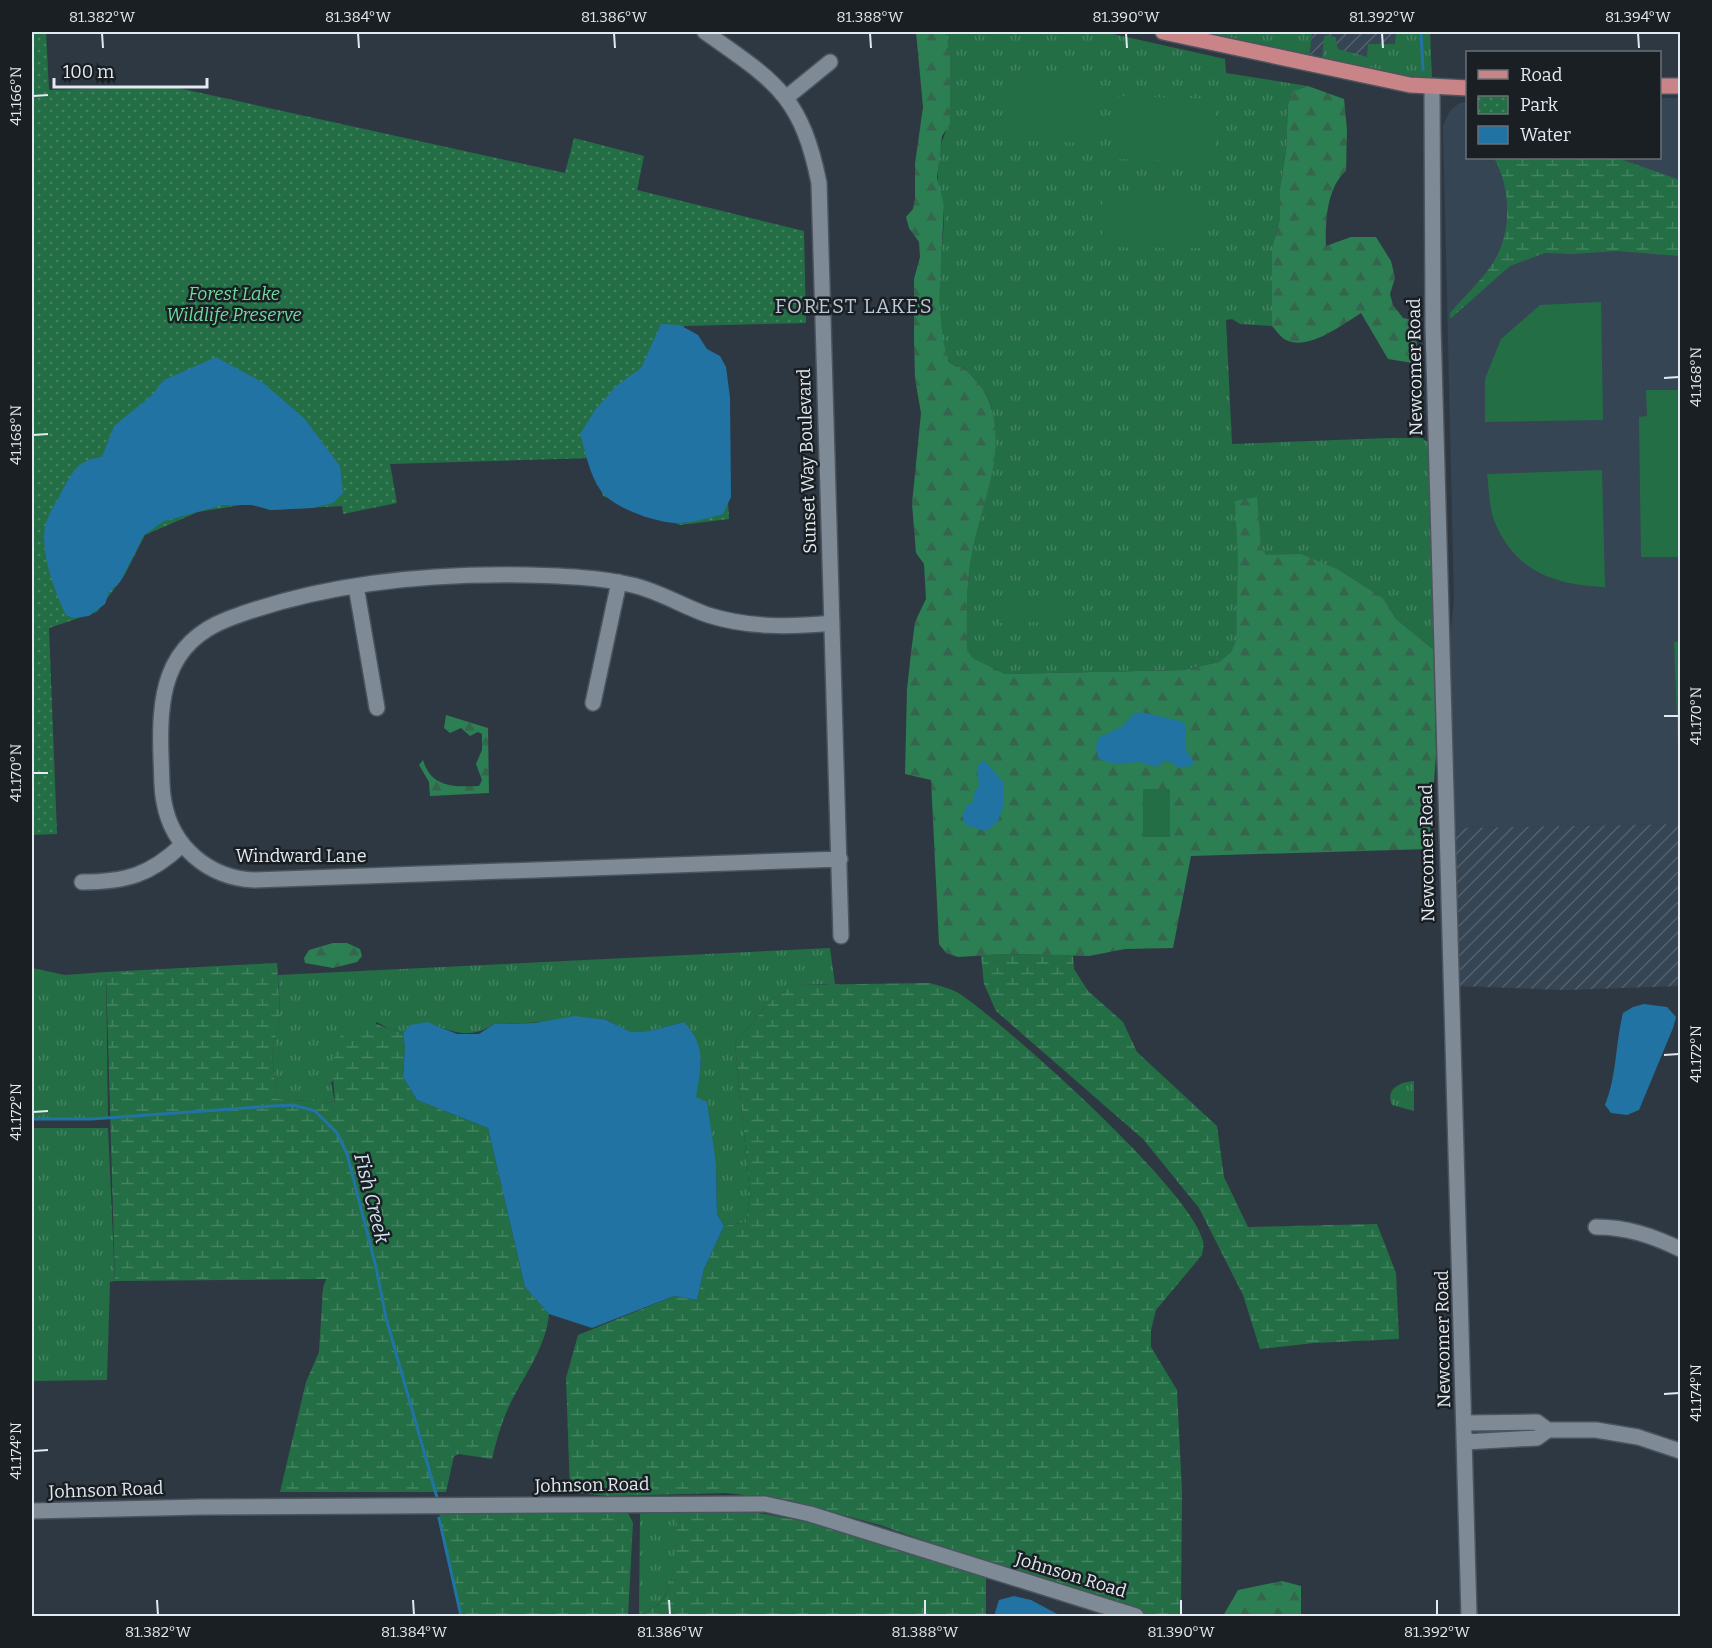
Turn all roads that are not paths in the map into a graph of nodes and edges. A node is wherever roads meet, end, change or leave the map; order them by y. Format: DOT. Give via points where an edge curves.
graph roads {
  1 [pos="705,32"];
  2 [pos="1162,32"];
  3 [pos="830,62"];
  4 [pos="1661,86"];
  5 [pos="1680,86"];
  6 [pos="1432,88"];
  7 [pos="1466,88"];
  8 [pos="787,97"];
  9 [pos="619,582"];
  10 [pos="356,586"];
  11 [pos="832,623"];
  12 [pos="593,703"];
  13 [pos="377,708"];
  14 [pos="182,845"];
  15 [pos="840,859"];
  16 [pos="82,882"];
  17 [pos="841,936"];
  18 [pos="1596,1227"];
  19 [pos="1680,1249"];
  20 [pos="1464,1423"];
  21 [pos="1548,1430"];
  22 [pos="1465,1442"];
  23 [pos="1680,1451"];
  24 [pos="32,1511"];
  25 [pos="1136,1617"];
  26 [pos="1469,1617"];
  1 -- 8 [label="street, Sunset Way Boulevard" via="773,81"];
  2 -- 6 [label="main road"];
  3 -- 8 [label="street"];
  4 -- 5 [label="main road"];
  6 -- 7 [label="main road"];
  6 -- 20 [label="street, Newcomer Road" via="1433,326"];
  8 -- 11 [label="street, Sunset Way Boulevard" via="809,140 819,183"];
  9 -- 10 [label="street, Windward Lane" via="479,574"];
  9 -- 11 [label="street, Windward Lane" via="741,623"];
  9 -- 12 [label="street"];
  10 -- 13 [label="street"];
  10 -- 14 [label="street, Windward Lane" via="308,595 229,619 200,633 168,675 159,716 164,800"];
  11 -- 15 [label="street, Sunset Way Boulevard"];
  14 -- 15 [label="street, Windward Lane" via="218,873 254,880"];
  14 -- 16 [label="street" via="136,876"];
  15 -- 17 [label="street, Sunset Way Boulevard"];
  18 -- 19 [label="street" via="1649,1235"];
  20 -- 21 [label="street" via="1537,1422"];
  20 -- 22 [label="street, Newcomer Road"];
  21 -- 22 [label="street" via="1537,1438"];
  21 -- 23 [label="street" via="1610,1432"];
  22 -- 26 [label="street, Newcomer Road"];
  24 -- 25 [label="street, Johnson Road" via="765,1504 843,1524"];
}
